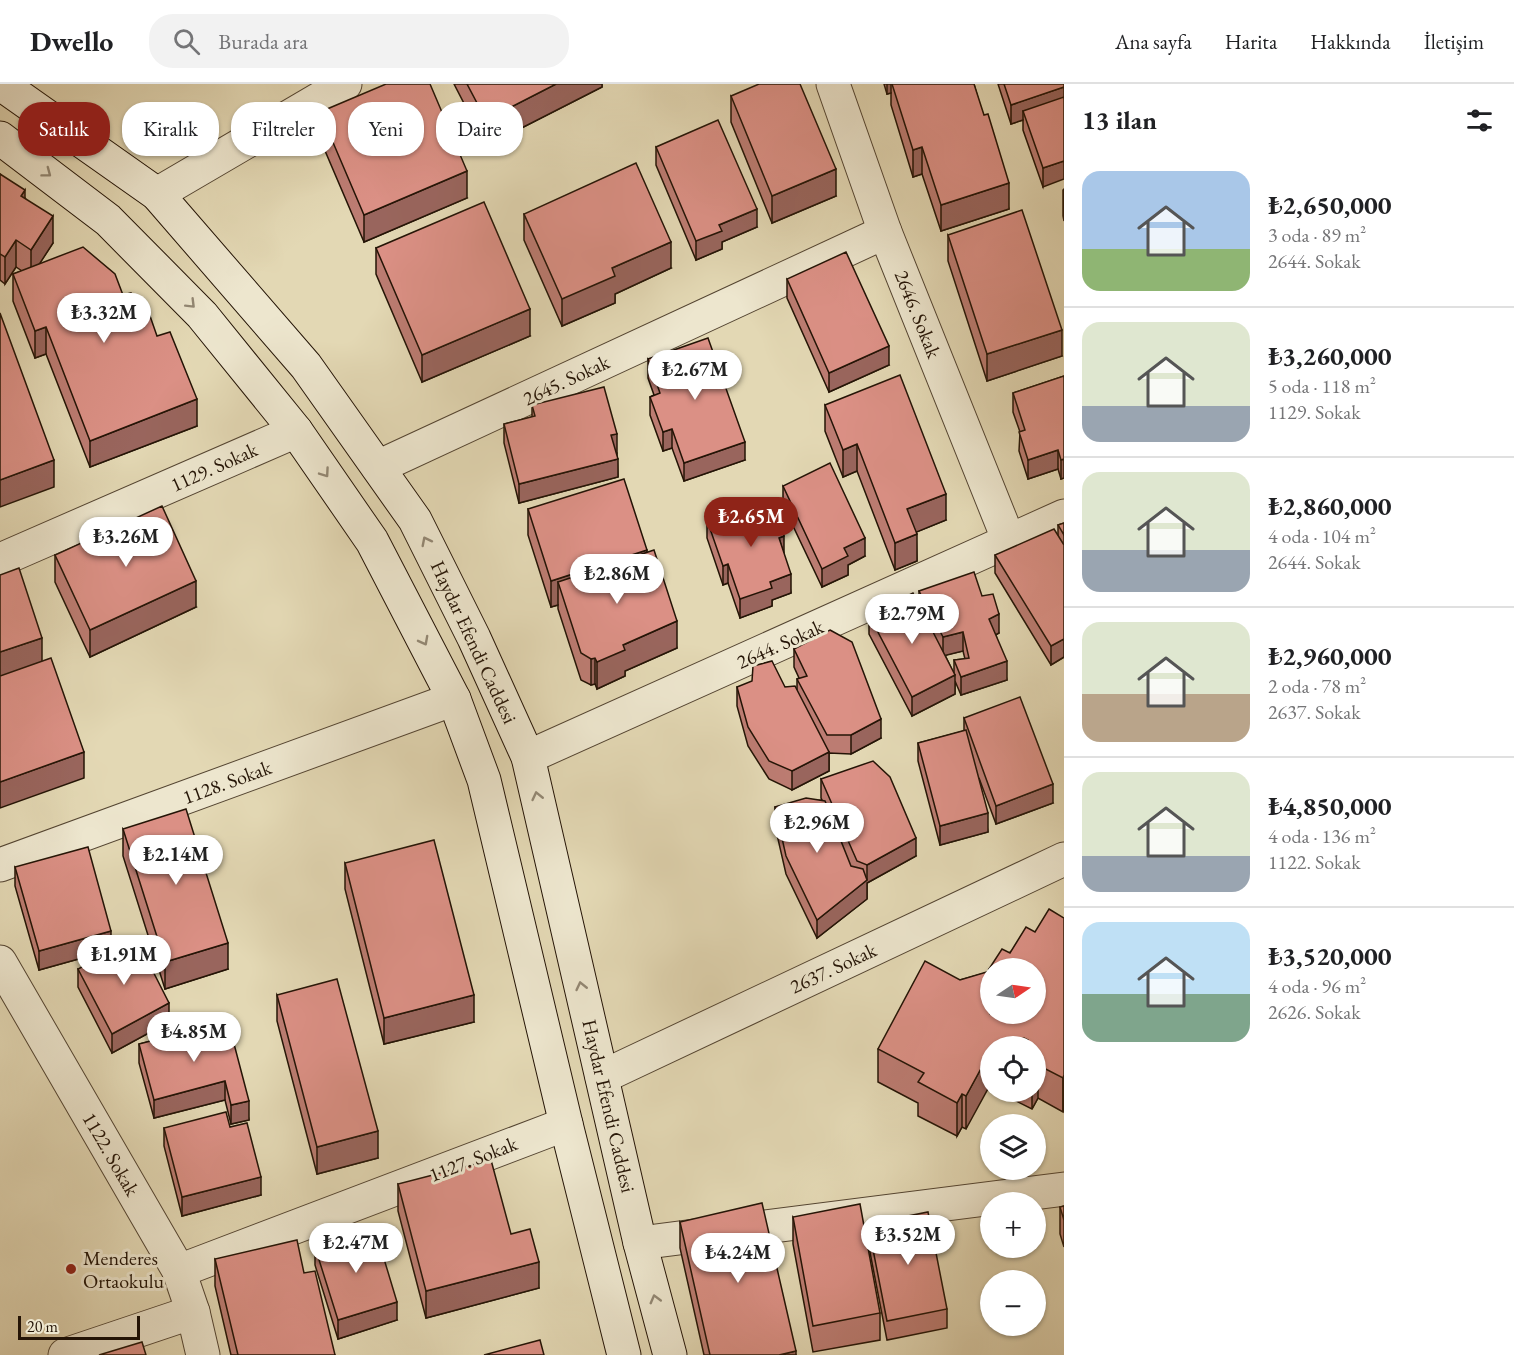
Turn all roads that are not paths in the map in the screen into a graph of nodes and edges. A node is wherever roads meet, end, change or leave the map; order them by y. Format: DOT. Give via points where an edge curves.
graph roads {
  1 [pos="1,84"];
  2 [pos="345,84"];
  3 [pos="833,84"];
  4 [pos="0,138"];
  5 [pos="157,194"];
  6 [pos="885,232"];
  7 [pos="296,431"];
  8 [pos="378,467"];
  9 [pos="1064,516"];
  10 [pos="1009,541"];
  11 [pos="0,560"];
  12 [pos="454,699"];
  13 [pos="528,757"];
  14 [pos="1064,859"];
  15 [pos="0,865"];
  16 [pos="0,962"];
  17 [pos="602,1077"];
  18 [pos="566,1124"];
  19 [pos="1064,1189"];
  20 [pos="640,1243"];
  21 [pos="179,1271"];
  22 [pos="193,1312"];
  23 [pos="65,1355"];
  24 [pos="203,1355"];
  25 [pos="624,1355"];
  26 [pos="670,1355"];
  1 -- 5 [label="street, Haydar Efendi Caddesi"];
  2 -- 5 [label="street"];
  3 -- 6 [label="street, 2646. Sokak"];
  4 -- 7 [label="street, one-way" via="108,220 202,315"];
  5 -- 8 [label="street, Haydar Efendi Caddesi" via="306,366"];
  6 -- 8 [label="street, 2645. Sokak"];
  6 -- 10 [label="street, 2646. Sokak"];
  7 -- 11 [label="street, 1129. Sokak"];
  7 -- 12 [label="street, one-way" via="372,541"];
  13 -- 8 [label="street, Haydar Efendi Caddesi, one-way" via="415,520"];
  9 -- 10 [label="street, 2644. Sokak"];
  10 -- 13 [label="street, 2644. Sokak"];
  12 -- 15 [label="street, 1128. Sokak"];
  12 -- 18 [label="street" via="484,780"];
  17 -- 13 [label="street, Haydar Efendi Caddesi, one-way"];
  14 -- 17 [label="street, 2637. Sokak"];
  16 -- 21 [label="street, 1122. Sokak"];
  17 -- 20 [label="street, Haydar Efendi Caddesi"];
  18 -- 21 [label="street, 1127. Sokak"];
  18 -- 25 [label="street"];
  19 -- 20 [label="street"];
  26 -- 20 [label="street, Haydar Efendi Caddesi, one-way"];
  21 -- 22 [label="street, 1122. Sokak"];
  22 -- 23 [label="street"];
  22 -- 24 [label="street, 1122. Sokak"];
}
